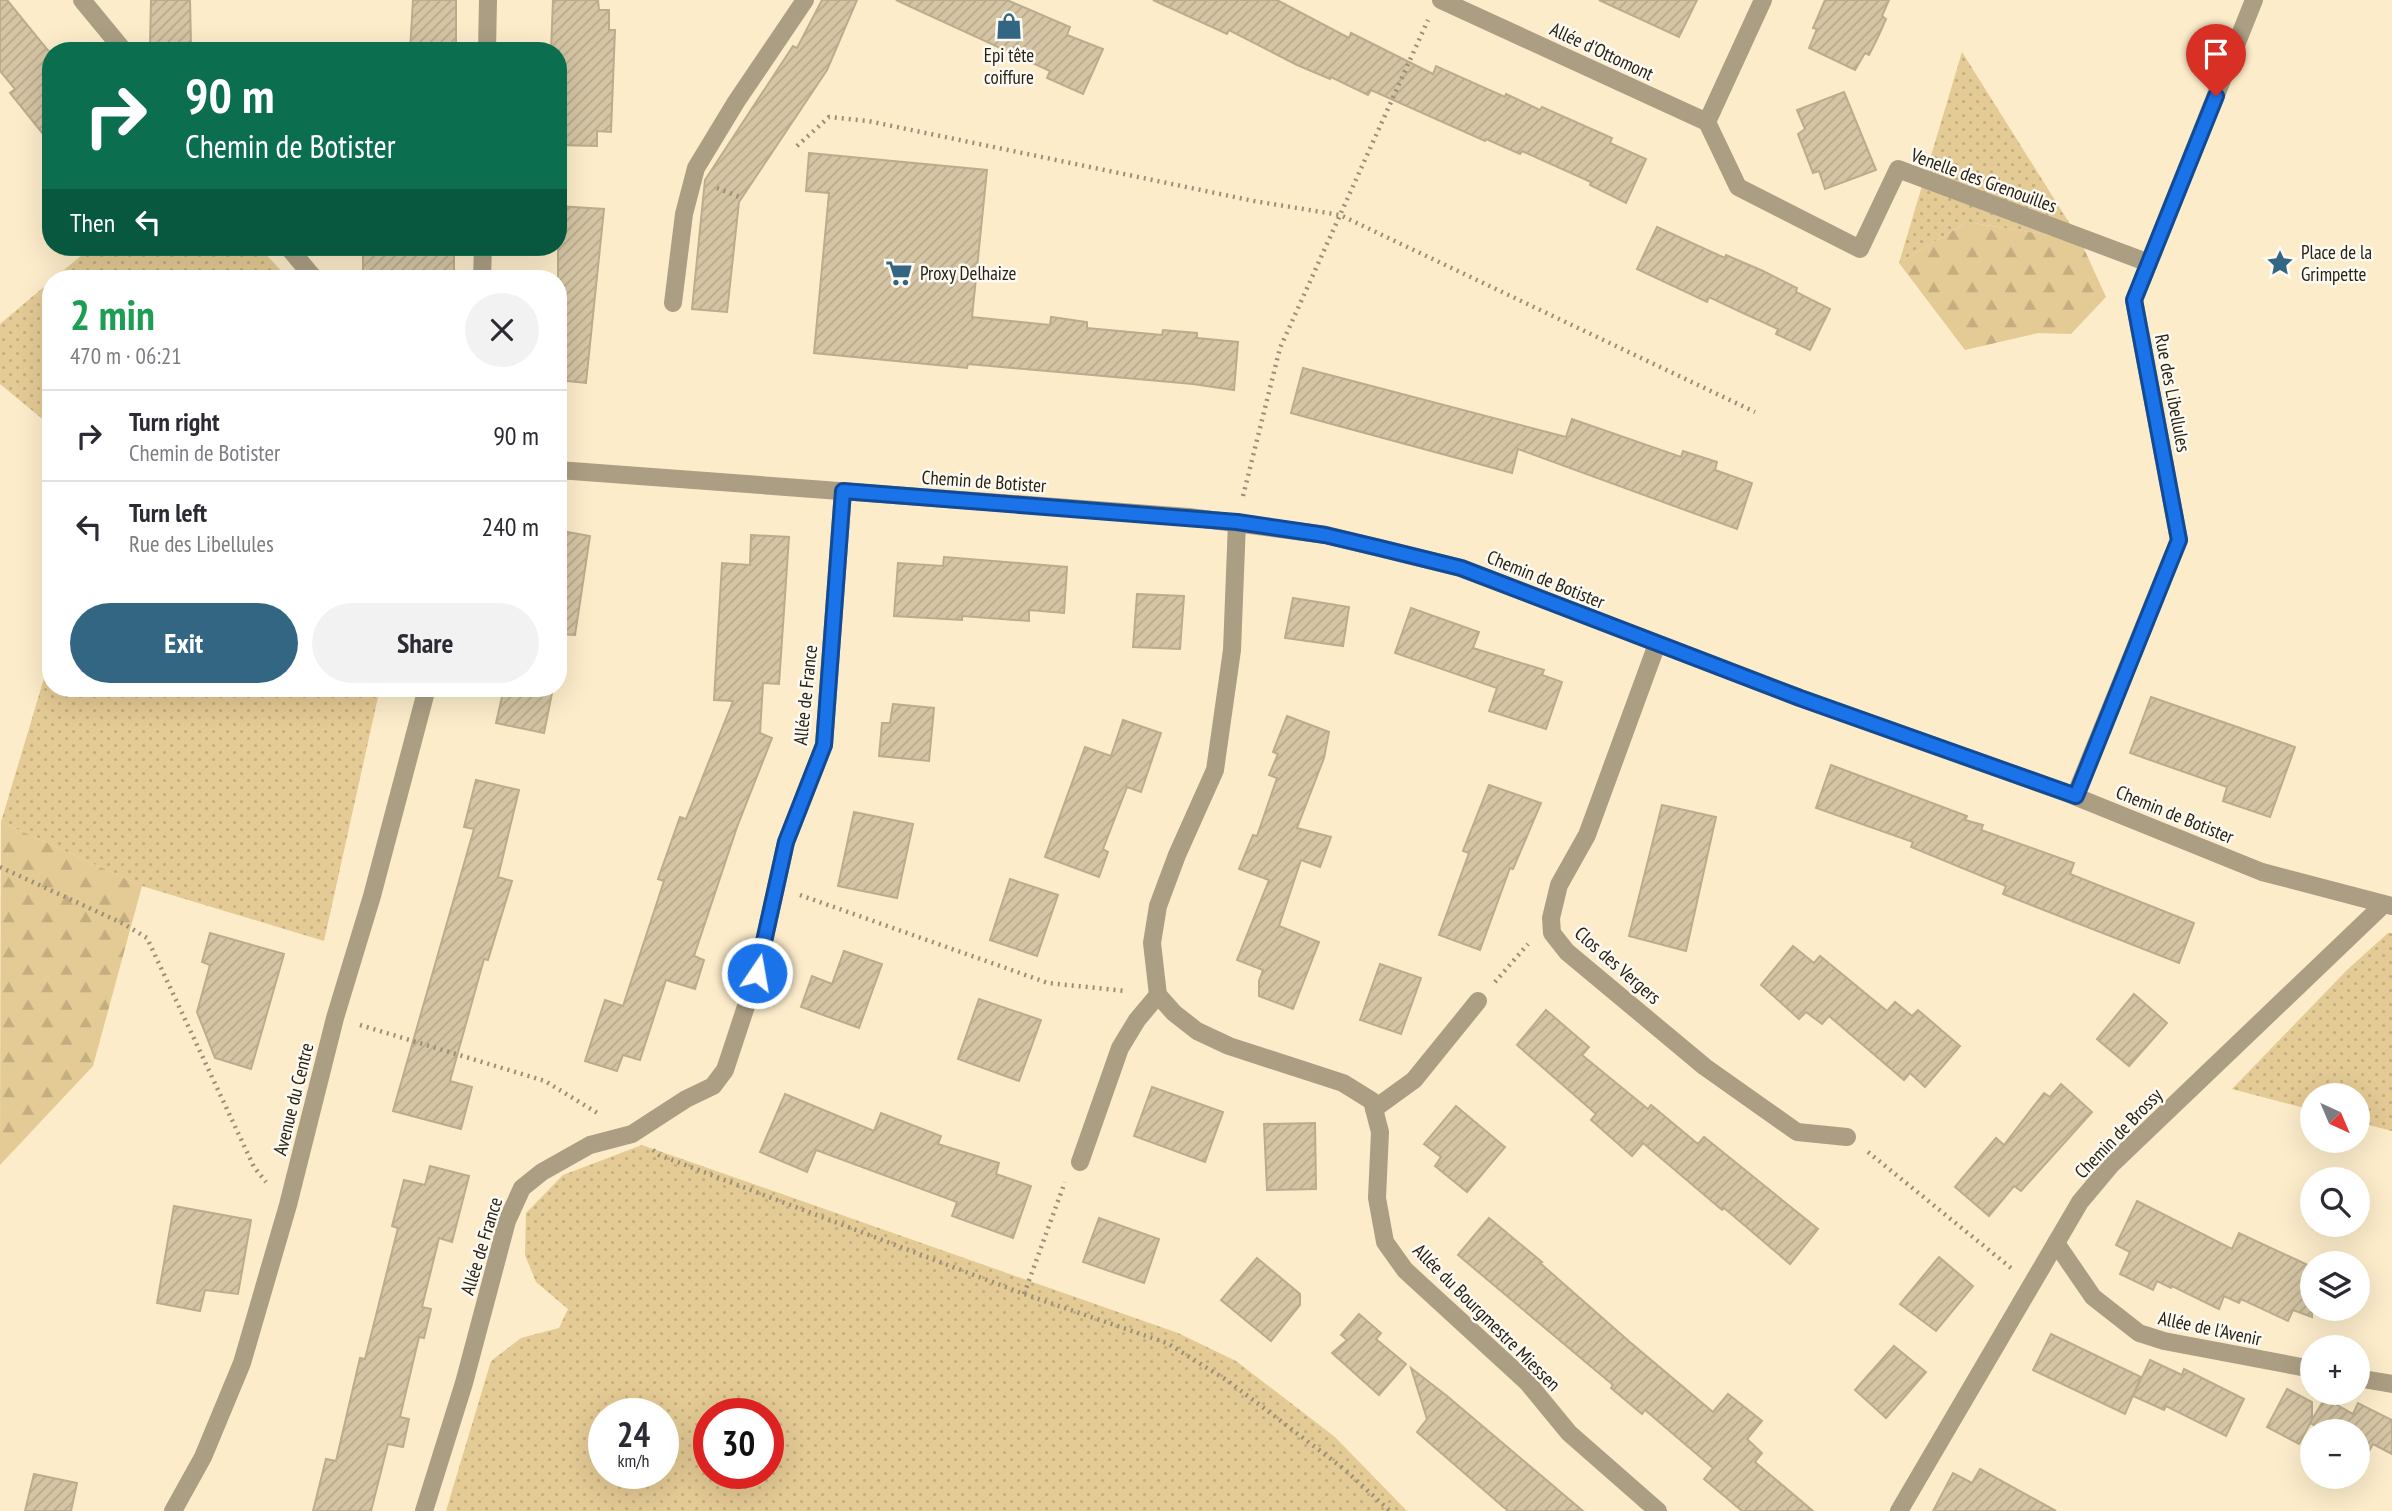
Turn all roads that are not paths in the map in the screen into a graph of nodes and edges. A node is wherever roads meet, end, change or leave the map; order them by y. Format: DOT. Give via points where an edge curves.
graph roads {
  1 [pos="82,0"];
  2 [pos="488,0"];
  3 [pos="805,0"];
  4 [pos="1763,0"];
  5 [pos="2254,0"];
  6 [pos="1436,6"];
  7 [pos="117,42"];
  8 [pos="487,42"];
  9 [pos="1707,122"];
  10 [pos="296,256"];
  11 [pos="2149,263"];
  12 [pos="307,270"];
  13 [pos="673,303"];
  14 [pos="567,471"];
  15 [pos="843,491"];
  16 [pos="1237,522"];
  17 [pos="1657,644"];
  18 [pos="424,697"];
  19 [pos="2076,796"];
  20 [pos="2388,906"];
  21 [pos="1158,995"];
  22 [pos="1478,1001"];
  23 [pos="1374,1109"];
  24 [pos="1847,1137"];
  25 [pos="1080,1162"];
  26 [pos="2056,1243"];
  27 [pos="2300,1367"];
  28 [pos="2370,1380"];
  29 [pos="2392,1384"];
  30 [pos="173,1511"];
  31 [pos="424,1511"];
  32 [pos="1658,1511"];
  33 [pos="1899,1511"];
  1 -- 7 [label="street"];
  2 -- 8 [label="street"];
  3 -- 13 [label="street" via="696,168 684,214"];
  4 -- 9 [label="street"];
  5 -- 11 [label="street, Rue des Libellules"];
  6 -- 9 [label="street, Allée d'Ottomont"];
  9 -- 11 [label="street, Venelle des Grenouilles" via="1738,187 1860,249 1898,169"];
  10 -- 12 [label="street"];
  11 -- 19 [label="street, Rue des Libellules" via="2134,300 2179,540"];
  14 -- 15 [label="street, Chemin de Botister"];
  15 -- 16 [label="street, Chemin de Botister"];
  15 -- 31 [label="street, Allée de France" via="824,745 786,842 757,973 724,1070 713,1086 632,1134 590,1145 522,1188 507,1221"];
  16 -- 17 [label="street, Chemin de Botister" via="1325,535 1461,568"];
  16 -- 21 [label="street" via="1232,650 1215,770 1158,906 1152,943"];
  17 -- 19 [label="street, Chemin de Botister"];
  17 -- 24 [label="street, Clos des Vergers" via="1587,835 1559,885 1552,933 1567,952 1705,1067 1797,1132"];
  18 -- 30 [label="street, Avenue du Centre" via="242,1363 203,1457"];
  19 -- 20 [label="street, Chemin de Botister" via="2262,872"];
  20 -- 26 [label="street, Chemin de Brossy" via="2111,1165 2080,1202"];
  21 -- 23 [label="street" via="1197,1031 1343,1083 1372,1101"];
  21 -- 25 [label="street" via="1120,1048"];
  22 -- 23 [label="street" via="1414,1080"];
  23 -- 32 [label="street, Allée du Bourgmestre Miessen" via="1380,1132 1377,1198 1385,1242 1405,1270 1527,1382 1569,1433"];
  26 -- 27 [label="street, Allée de l'Avenir" via="2093,1297 2139,1333"];
  26 -- 33 [label="street, Chemin de Brossy"];
  28 -- 29 [label="street"];
}
